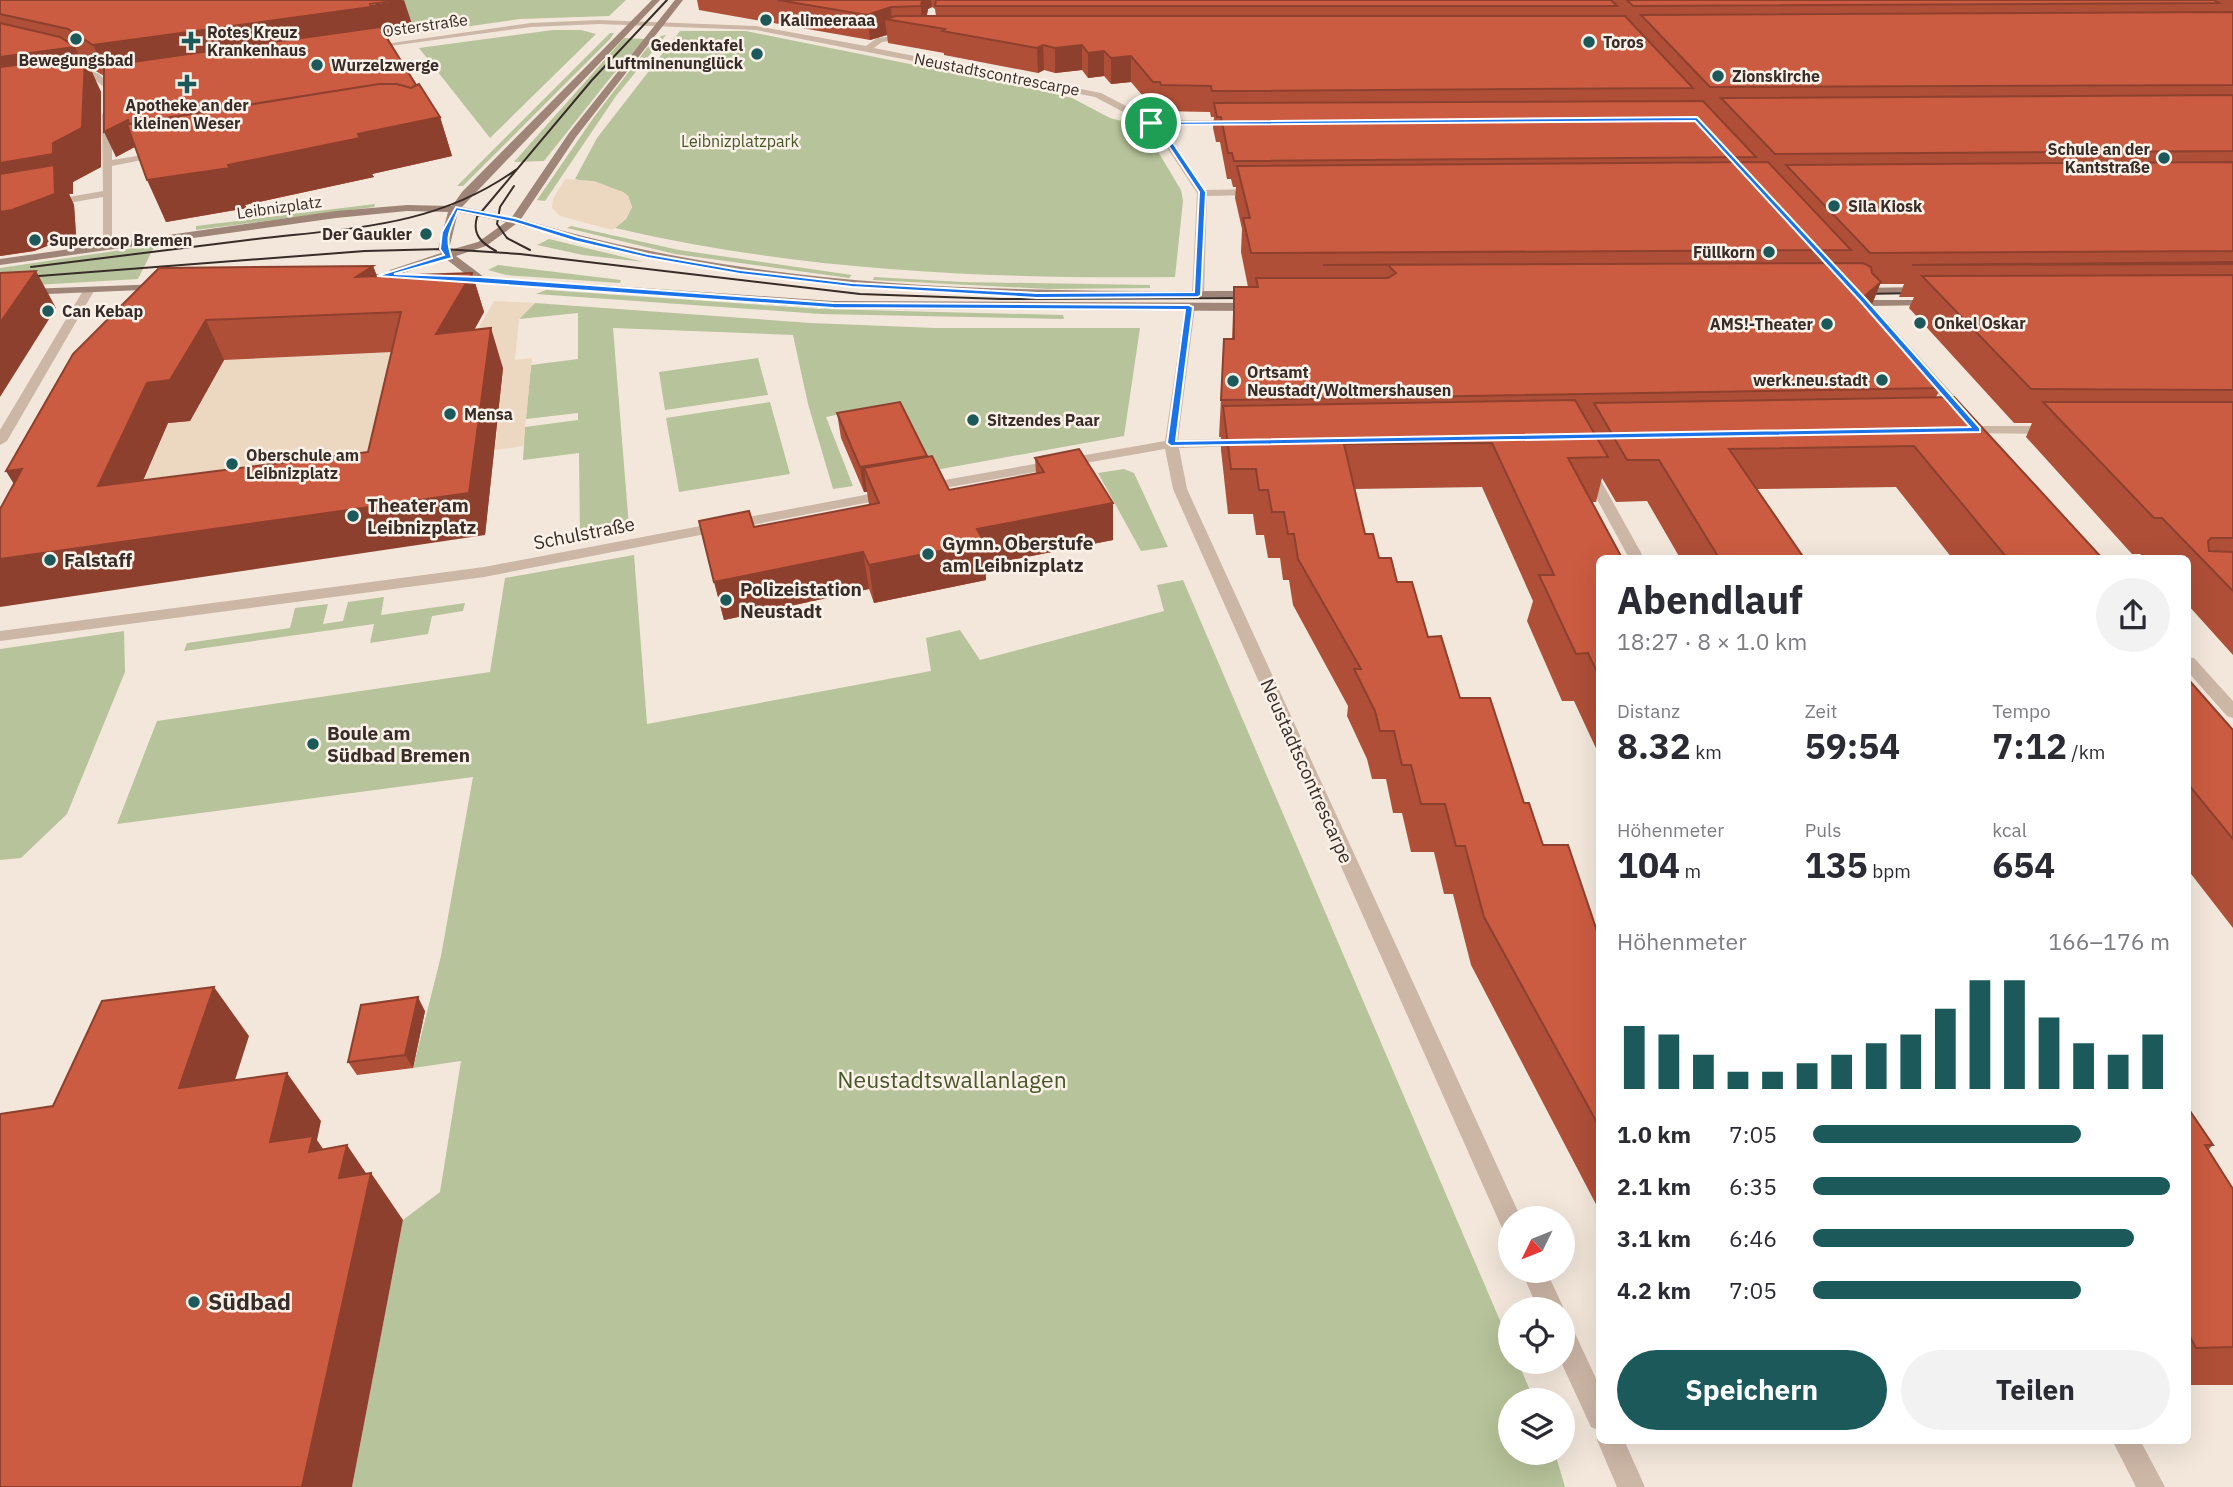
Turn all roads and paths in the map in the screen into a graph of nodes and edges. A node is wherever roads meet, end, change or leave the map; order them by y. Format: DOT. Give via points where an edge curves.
graph roads {
  1 [pos="656,0"];
  2 [pos="680,0"];
  3 [pos="634,23"];
  4 [pos="649,24"];
  5 [pos="660,24"];
  6 [pos="844,34"];
  7 [pos="871,35"];
  8 [pos="898,36"];
  9 [pos="919,36"];
  10 [pos="814,38"];
  11 [pos="356,49"];
  12 [pos="868,49"];
  13 [pos="68,65"];
  14 [pos="121,84"];
  15 [pos="108,86"];
  16 [pos="94,88"];
  17 [pos="1240,122"];
  18 [pos="1151,123"];
  19 [pos="171,153"];
  20 [pos="106,164"];
  21 [pos="1202,192"];
  22 [pos="1272,192"];
  23 [pos="107,193"];
  24 [pos="456,209"];
  25 [pos="0,212"];
  26 [pos="515,220"];
  27 [pos="108,246"];
  28 [pos="449,256"];
  29 [pos="0,262"];
  30 [pos="380,276"];
  31 [pos="348,277"];
  32 [pos="480,279"];
  33 [pos="174,286"];
  34 [pos="1934,290"];
  35 [pos="88,291"];
  36 [pos="0,293"];
  37 [pos="1852,293"];
  38 [pos="1193,301"];
  39 [pos="1275,301"];
  40 [pos="1946,302"];
  41 [pos="1944,430"];
  42 [pos="1977,430"];
  43 [pos="2071,430"];
  44 [pos="0,441"];
  45 [pos="1254,442"];
  46 [pos="1171,443"];
  47 [pos="1995,450"];
  48 [pos="1583,461"];
  49 [pos="1635,555"];
  50 [pos="0,636"];
  51 [pos="2191,665"];
  52 [pos="2233,712"];
  53 [pos="1504,1206"];
  54 [pos="1575,1363"];
  55 [pos="1596,1409"];
  56 [pos="1612,1444"];
  57 [pos="2127,1444"];
  58 [pos="1631,1487"];
  59 [pos="2151,1487"];
  1 -- 3 [label="main road"];
  2 -- 5 [label="main road"];
  3 -- 4 [label="street, Osterstraße"];
  3 -- 11 [label="street, Osterstraße" via="521,26"];
  3 -- 24 [label="main road"];
  4 -- 5 [label="street, Neustadtscontrescarpe"];
  5 -- 10 [label="street, Neustadtscontrescarpe" via="755,28"];
  5 -- 26 [label="main road" via="572,135"];
  6 -- 10 [label="street"];
  7 -- 8 [label="street"];
  8 -- 9 [label="street"];
  8 -- 12 [label="street"];
  10 -- 12 [label="street, Neustadtscontrescarpe"];
  12 -- 18 [label="street, Neustadtscontrescarpe" via="1098,95"];
  13 -- 15 [label="street"];
  14 -- 15 [label="street"];
  15 -- 16 [label="street"];
  15 -- 20 [label="street"];
  17 -- 18 [label="street"];
  18 -- 21 [label="street, Neustadtscontrescarpe"];
  19 -- 20 [label="street"];
  20 -- 23 [label="street"];
  21 -- 22 [label="street"];
  21 -- 38 [label="street, Neustadtscontrescarpe"];
  23 -- 25 [label="street"];
  23 -- 27 [label="street"];
  24 -- 26 [label="main road, Leibnizplatz"];
  24 -- 27 [label="main road, Leibnizplatz" via="394,209"];
  24 -- 28 [label="main road" via="445,232 443,249"];
  26 -- 28 [label="main road" via="482,244"];
  26 -- 38 [label="main road, Leibnizplatz" via="648,256 740,272 852,285"];
  27 -- 29 [label="main road, Leibnizplatz"];
  28 -- 30 [label="main road"];
  28 -- 32 [label="main road"];
  30 -- 31 [label="main road"];
  30 -- 32 [label="main road"];
  32 -- 38 [label="main road" via="833,305"];
  33 -- 35 [label="main road"];
  34 -- 37 [label="main road"];
  35 -- 36 [label="main road"];
  35 -- 44 [label="street"];
  37 -- 40 [label="main road"];
  37 -- 42 [label="street"];
  38 -- 39 [label="main road"];
  38 -- 46 [label="street, Neustadtscontrescarpe"];
  41 -- 42 [label="street"];
  42 -- 43 [label="street"];
  42 -- 47 [label="street"];
  45 -- 46 [label="street, Schulstraße"];
  46 -- 50 [label="street, Schulstraße" via="506,569"];
  46 -- 53 [label="street, Neustadtscontrescarpe" via="1180,489"];
  48 -- 49 [label="street"];
  51 -- 52 [label="street"];
  54 -- 55 [label="street"];
  56 -- 58 [label="street"];
  57 -- 59 [label="street"];
}
